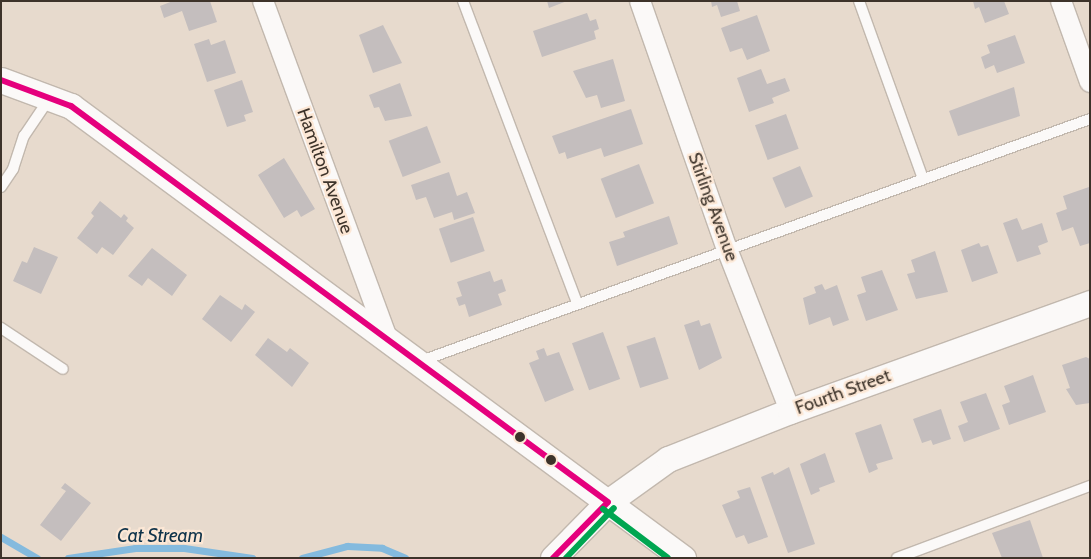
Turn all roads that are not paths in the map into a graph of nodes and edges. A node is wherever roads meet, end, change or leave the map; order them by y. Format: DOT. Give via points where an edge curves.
graph roads {
  1 [pos="263,1"];
  2 [pos="463,1"];
  3 [pos="640,1"];
  4 [pos="859,1"];
  5 [pos="1061,1"];
  6 [pos="1,80"];
  7 [pos="1090,82"];
  8 [pos="50,98"];
  9 [pos="1090,120"];
  10 [pos="923,179"];
  11 [pos="1,187"];
  12 [pos="728,249"];
  13 [pos="577,302"];
  14 [pos="1090,303"];
  15 [pos="1,328"];
  16 [pos="388,342"];
  17 [pos="417,362"];
  18 [pos="63,369"];
  19 [pos="790,411"];
  20 [pos="1090,486"];
  21 [pos="608,502"];
  22 [pos="552,558"];
  23 [pos="683,558"];
  24 [pos="897,558"];
  1 -- 16 [label="street, Hamilton Avenue"];
  2 -- 13 [label="lane"];
  3 -- 12 [label="street, Stirling Avenue"];
  4 -- 10 [label="lane"];
  5 -- 7 [label="street"];
  6 -- 8 [label="street"];
  8 -- 11 [label="lane" via="24,136 13,169"];
  8 -- 16 [label="street" via="71,106"];
  9 -- 10 [label="lane"];
  10 -- 12 [label="lane"];
  12 -- 13 [label="lane"];
  12 -- 19 [label="street, Stirling Avenue"];
  13 -- 17 [label="lane"];
  14 -- 19 [label="street, Fourth Street"];
  15 -- 18 [label="lane"];
  16 -- 17 [label="street"];
  17 -- 21 [label="street"];
  19 -- 21 [label="street, Fourth Street" via="668,459"];
  20 -- 24 [label="lane"];
  21 -- 22 [label="street, Fourth Street"];
  21 -- 23 [label="street"];
}
